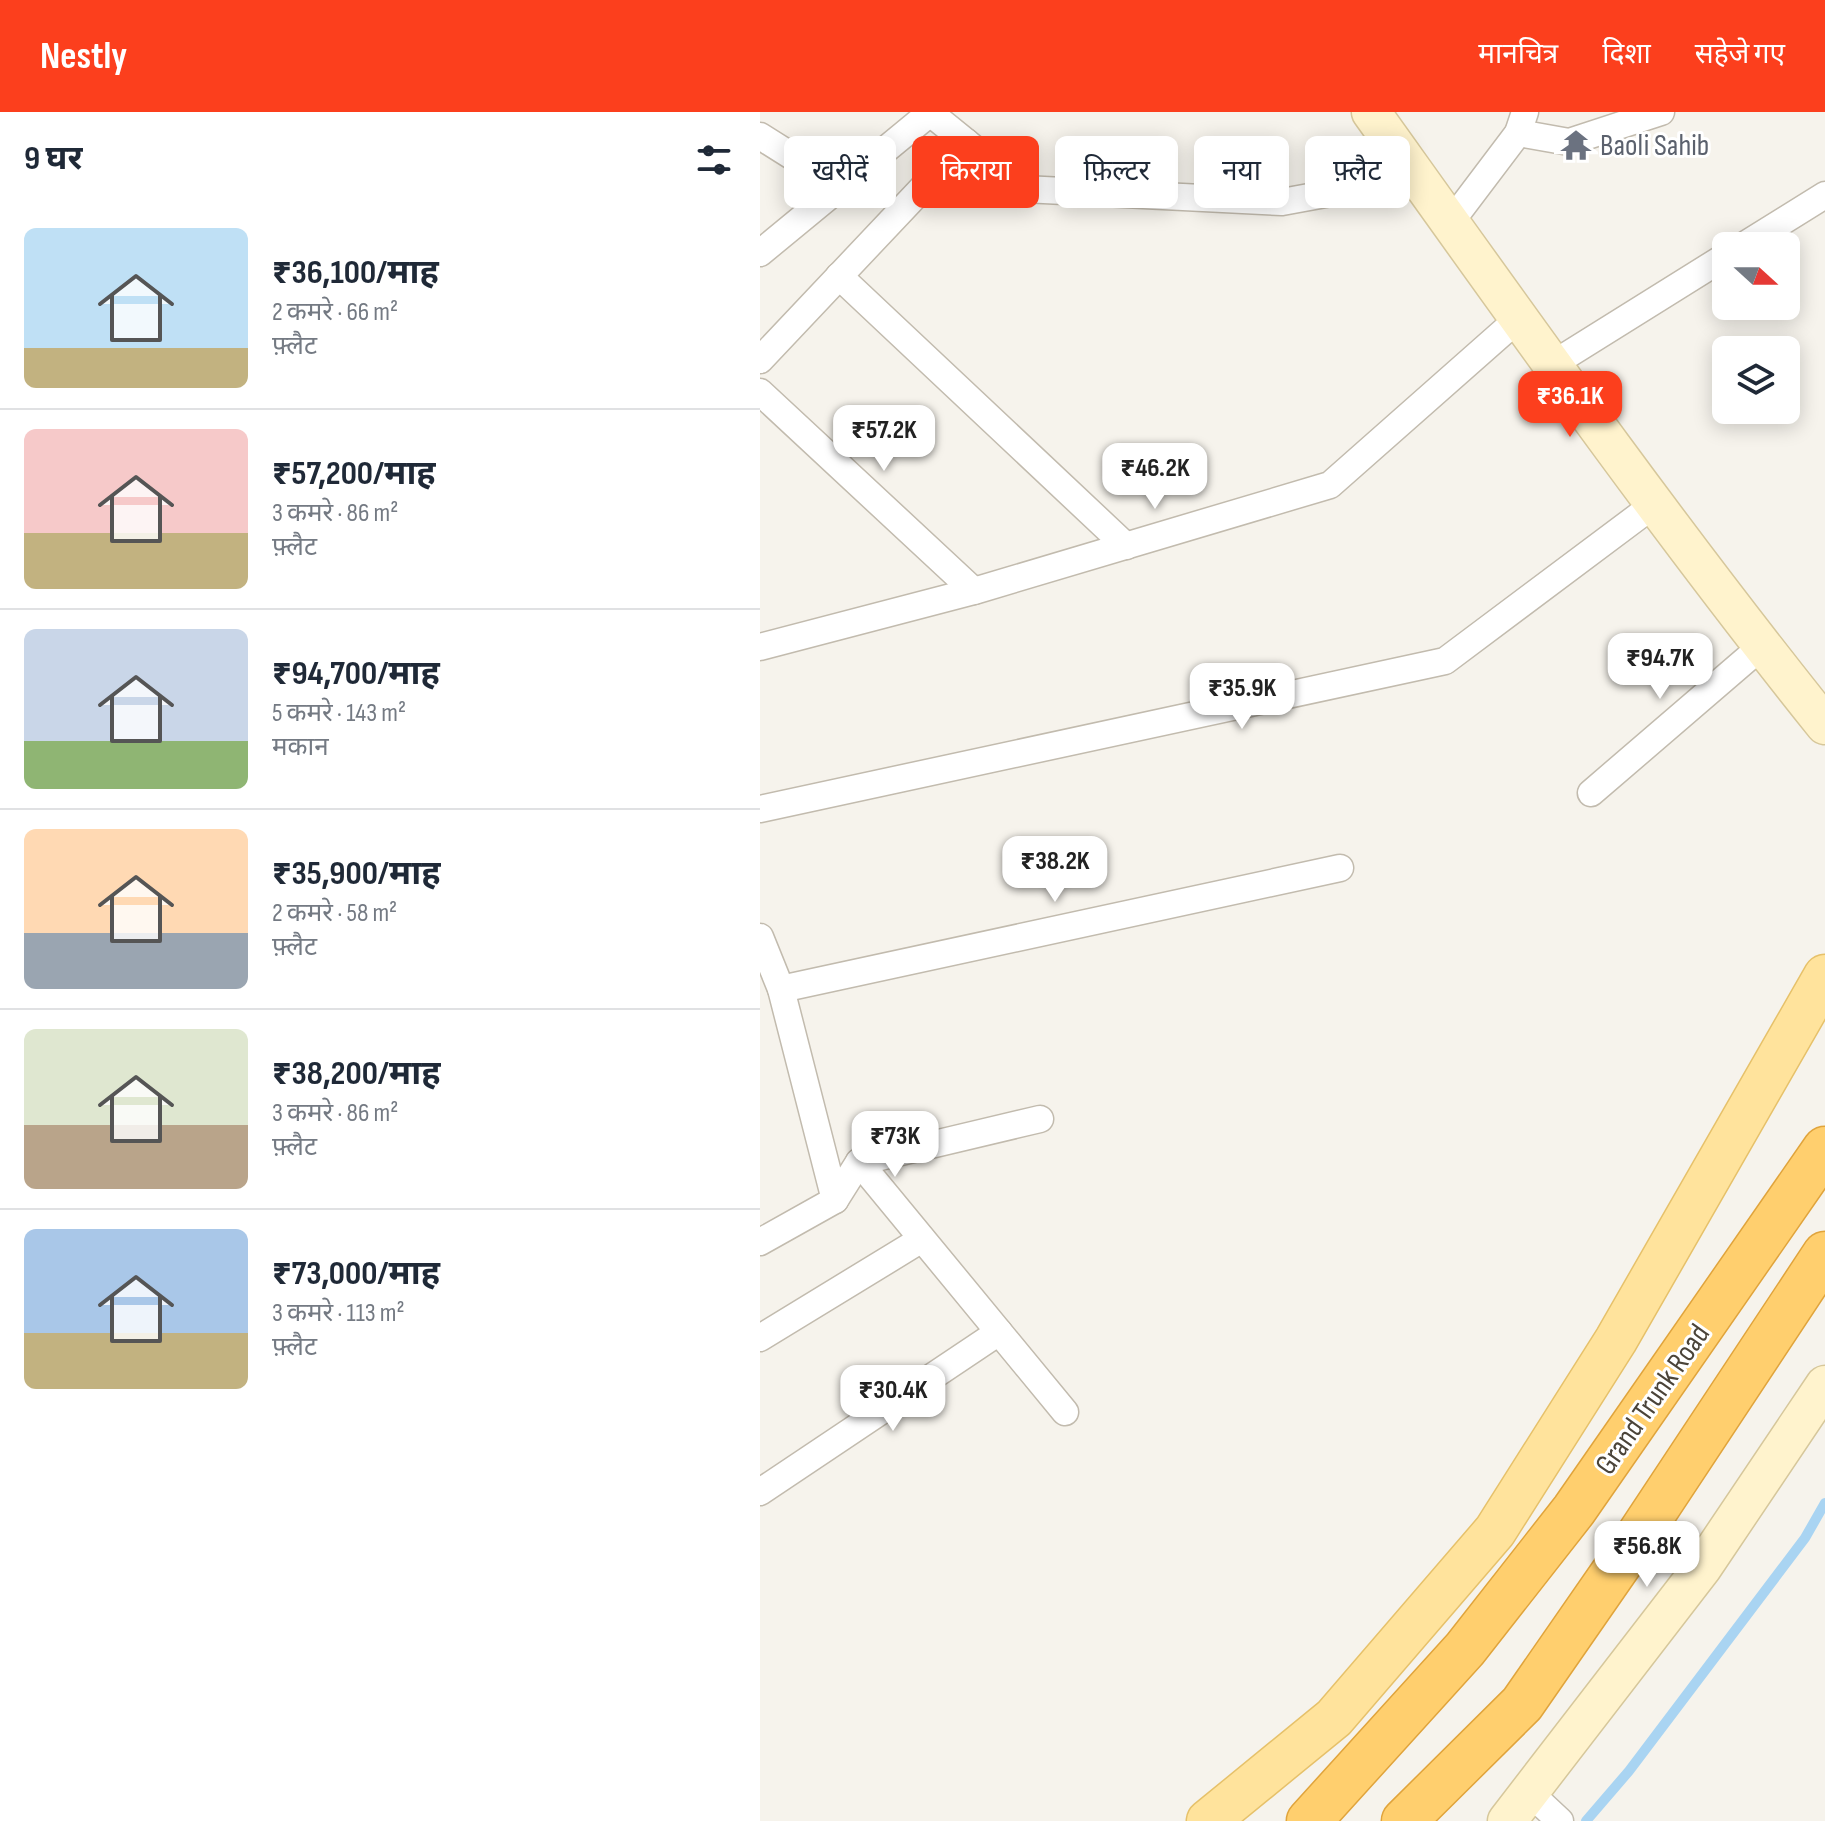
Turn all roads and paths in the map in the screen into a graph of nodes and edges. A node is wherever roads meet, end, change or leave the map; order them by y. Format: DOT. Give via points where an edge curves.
graph roads {
  1 [pos="930,112"];
  2 [pos="1371,112"];
  3 [pos="1661,112"];
  4 [pos="1522,123"];
  5 [pos="760,136"];
  6 [pos="959,136"];
  7 [pos="896,141"];
  8 [pos="784,151"];
  9 [pos="1418,177"];
  10 [pos="1039,190"];
  11 [pos="1825,195"];
  12 [pos="912,199"];
  13 [pos="815,208"];
  14 [pos="1450,223"];
  15 [pos="1766,232"];
  16 [pos="760,253"];
  17 [pos="1712,265"];
  18 [pos="839,276"];
  19 [pos="1519,318"];
  20 [pos="760,360"];
  21 [pos="1553,364"];
  22 [pos="760,392"];
  23 [pos="1656,503"];
  24 [pos="1126,546"];
  25 [pos="974,591"];
  26 [pos="1762,646"];
  27 [pos="760,647"];
  28 [pos="1825,725"];
  29 [pos="1591,793"];
  30 [pos="760,809"];
  31 [pos="1340,868"];
  32 [pos="760,937"];
  33 [pos="1825,976"];
  34 [pos="781,989"];
  35 [pos="1040,1119"];
  36 [pos="1825,1149"];
  37 [pos="859,1162"];
  38 [pos="835,1200"];
  39 [pos="922,1239"];
  40 [pos="760,1242"];
  41 [pos="1825,1254"];
  42 [pos="999,1332"];
  43 [pos="760,1338"];
  44 [pos="1825,1385"];
  45 [pos="1065,1412"];
  46 [pos="760,1492"];
  47 [pos="1538,1813"];
  48 [pos="1208,1821"];
  49 [pos="1309,1821"];
  50 [pos="1404,1821"];
  1 -- 6 [label="street"];
  1 -- 7 [label="street"];
  2 -- 9 [label="main road"];
  3 -- 4 [label="street" via="1569,142"];
  4 -- 14 [label="street"];
  5 -- 8 [label="street"];
  9 -- 10 [label="street" via="1282,202"];
  9 -- 14 [label="main road"];
  11 -- 15 [label="street"];
  12 -- 18 [label="street"];
  13 -- 16 [label="street"];
  14 -- 19 [label="main road"];
  17 -- 21 [label="street"];
  18 -- 20 [label="street"];
  18 -- 24 [label="street"];
  19 -- 21 [label="main road"];
  19 -- 24 [label="street" via="1330,485"];
  21 -- 23 [label="main road"];
  22 -- 25 [label="street"];
  23 -- 26 [label="main road"];
  23 -- 30 [label="street" via="1445,661"];
  24 -- 25 [label="street"];
  25 -- 27 [label="street"];
  26 -- 28 [label="main road"];
  26 -- 29 [label="street"];
  31 -- 34 [label="street"];
  32 -- 34 [label="street"];
  33 -- 48 [label="main road" via="1616,1340 1495,1531 1334,1718"];
  34 -- 38 [label="street"];
  35 -- 37 [label="street"];
  36 -- 49 [label="highway, Grand Trunk Road" via="1574,1510 1465,1649"];
  37 -- 38 [label="street"];
  37 -- 39 [label="street"];
  38 -- 40 [label="street"];
  39 -- 42 [label="street"];
  39 -- 43 [label="street"];
  41 -- 50 [label="highway, Grand Trunk Road" via="1522,1704"];
  42 -- 45 [label="street"];
  42 -- 46 [label="street"];
  44 -- 47 [label="main road"];
}
